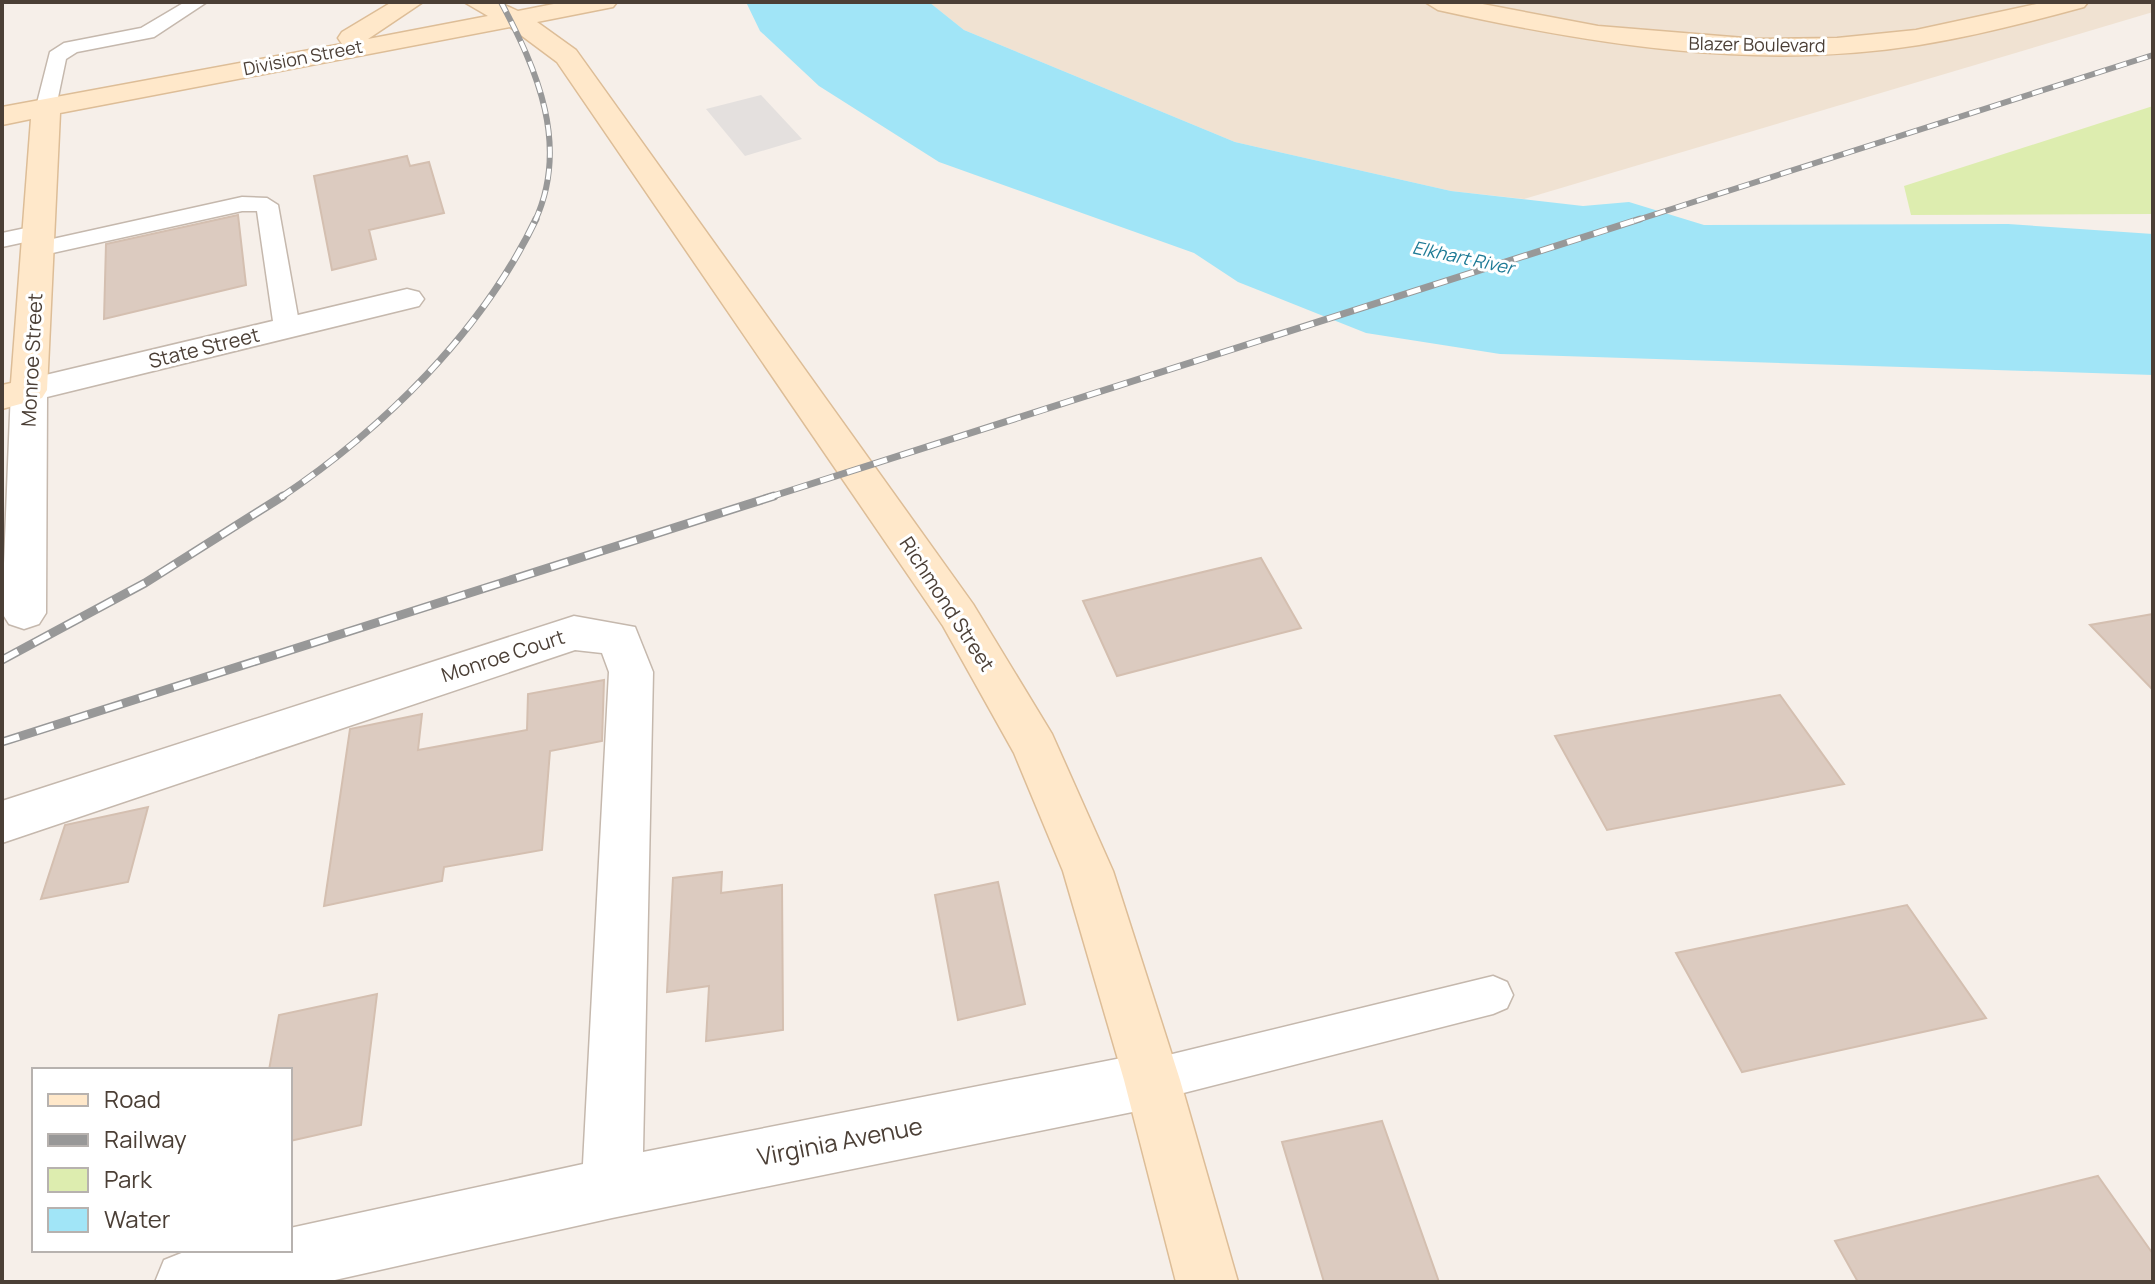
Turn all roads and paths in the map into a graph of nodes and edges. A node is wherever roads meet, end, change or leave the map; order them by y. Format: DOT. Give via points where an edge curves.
graph roads {
  1 [pos="198,2"];
  2 [pos="410,2"];
  3 [pos="604,2"];
  4 [pos="1438,2"];
  5 [pos="2075,2"];
  6 [pos="496,10"];
  7 [pos="304,57"];
  8 [pos="46,107"];
  9 [pos="2,116"];
  10 [pos="2,240"];
  11 [pos="40,240"];
  12 [pos="407,299"];
  13 [pos="287,328"];
  14 [pos="15,394"];
  15 [pos="13,617"];
  16 [pos="2,822"];
  17 [pos="1493,995"];
  18 [pos="1152,1080"];
  19 [pos="612,1188"];
  20 [pos="186,1282"];
  21 [pos="1207,1282"];
  1 -- 8 [label="lane" via="147,33 63,51 57,56"];
  2 -- 7 [label="street" via="377,25"];
  3 -- 6 [label="street, Division Street"];
  4 -- 5 [label="street, Blazer Boulevard" via="1596,35 1798,47 1942,37"];
  6 -- 7 [label="street, Division Street"];
  6 -- 18 [label="street, Richmond Street" via="567,56 958,615 1035,748 1088,871"];
  7 -- 8 [label="street, Division Street"];
  8 -- 9 [label="street, Division Street"];
  8 -- 11 [label="street, Monroe Street"];
  10 -- 11 [label="lane"];
  11 -- 13 [label="lane" via="242,204 267,205"];
  11 -- 14 [label="street, Monroe Street"];
  12 -- 13 [label="street, State Street"];
  13 -- 14 [label="street, State Street"];
  14 -- 15 [label="street, Monroe Street"];
  16 -- 19 [label="street, Monroe Court" via="574,633 619,639 631,672"];
  17 -- 18 [label="lane, Virginia Avenue"];
  18 -- 19 [label="street, Virginia Avenue"];
  18 -- 21 [label="street, Richmond Street"];
  19 -- 20 [label="street, Virginia Avenue"];
}
